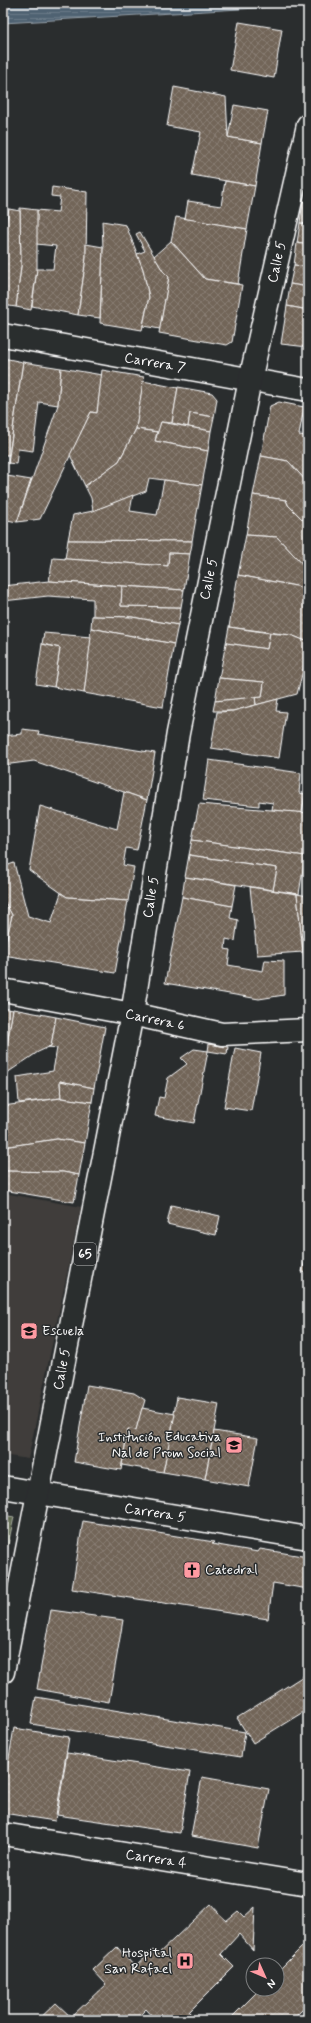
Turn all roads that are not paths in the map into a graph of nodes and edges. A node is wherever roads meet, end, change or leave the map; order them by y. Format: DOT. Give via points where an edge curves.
graph roads {
  1 [pos="308,125"];
  2 [pos="3,335"];
  3 [pos="250,380"];
  4 [pos="308,390"];
  5 [pos="3,990"];
  6 [pos="132,1014"];
  7 [pos="308,1030"];
  8 [pos="3,1487"];
  9 [pos="38,1493"];
  10 [pos="308,1538"];
  11 [pos="3,1672"];
  12 [pos="3,1834"];
  13 [pos="308,1884"];
  1 -- 3 [label="street, Calle 5"];
  2 -- 3 [label="street, Carrera 7"];
  3 -- 4 [label="street, Carrera 7"];
  3 -- 6 [label="street, Calle 5" via="178,733"];
  5 -- 6 [label="street, Carrera 6"];
  6 -- 7 [label="street, Carrera 6" via="222,1034"];
  6 -- 9 [label="street, Calle 5 / 65"];
  8 -- 9 [label="street, Carrera 5"];
  9 -- 10 [label="street, Carrera 5"];
  9 -- 11 [label="street, Calle 5"];
  12 -- 13 [label="street, Carrera 4"];
}
